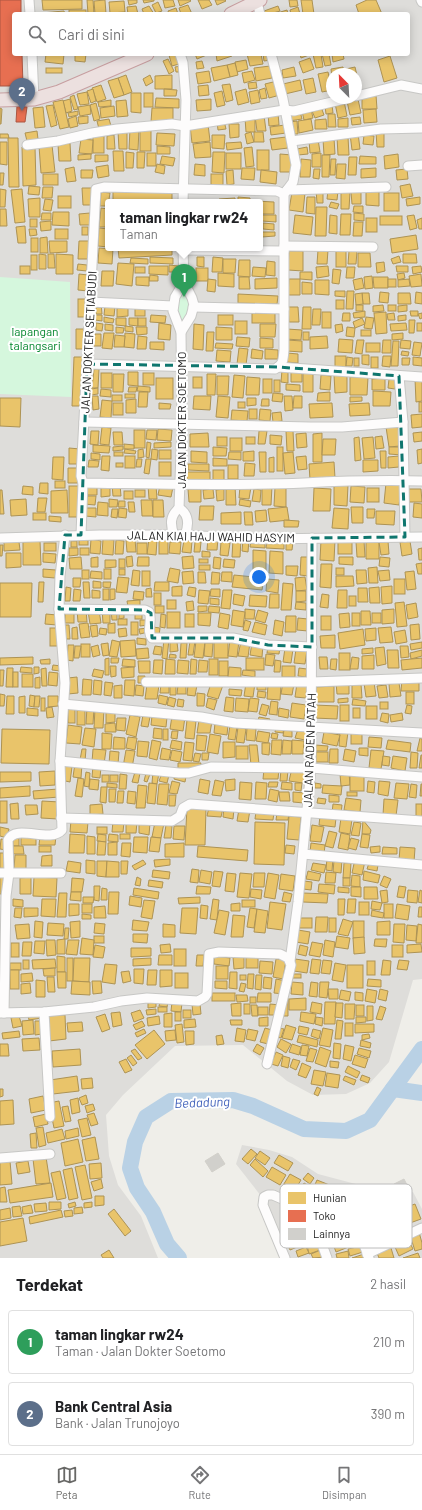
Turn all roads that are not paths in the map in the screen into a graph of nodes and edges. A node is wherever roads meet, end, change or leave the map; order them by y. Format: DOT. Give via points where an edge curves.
graph roads {
  1 [pos="29,0"];
  2 [pos="259,5"];
  3 [pos="30,12"];
  4 [pos="237,12"];
  5 [pos="32,56"];
  6 [pos="143,56"];
  7 [pos="181,56"];
  8 [pos="271,56"];
  9 [pos="422,89"];
  10 [pos="362,95"];
  11 [pos="34,98"];
  12 [pos="0,100"];
  13 [pos="326,103"];
  14 [pos="284,110"];
  15 [pos="185,126"];
  16 [pos="422,128"];
  17 [pos="292,141"];
  18 [pos="27,145"];
  19 [pos="422,165"];
  20 [pos="408,166"];
  21 [pos="386,187"];
  22 [pos="184,189"];
  23 [pos="286,192"];
  24 [pos="183,199"];
  25 [pos="374,247"];
  26 [pos="263,249"];
  27 [pos="284,249"];
  28 [pos="183,251"];
  29 [pos="184,282"];
  30 [pos="90,302"];
  31 [pos="173,306"];
  32 [pos="193,308"];
  33 [pos="284,309"];
  34 [pos="181,332"];
  35 [pos="87,364"];
  36 [pos="182,367"];
  37 [pos="278,367"];
  38 [pos="399,376"];
  39 [pos="422,377"];
  40 [pos="84,422"];
  41 [pos="403,422"];
  42 [pos="182,425"];
  43 [pos="404,480"];
  44 [pos="422,480"];
  45 [pos="87,483"];
  46 [pos="180,484"];
  47 [pos="180,508"];
  48 [pos="65,535"];
  49 [pos="81,535"];
  50 [pos="174,535"];
  51 [pos="185,535"];
  52 [pos="405,537"];
  53 [pos="422,537"];
  54 [pos="0,538"];
  55 [pos="312,538"];
  56 [pos="59,609"];
  57 [pos="312,647"];
  58 [pos="422,678"];
  59 [pos="146,682"];
  60 [pos="312,682"];
  61 [pos="63,704"];
  62 [pos="312,728"];
  63 [pos="422,733"];
  64 [pos="60,761"];
  65 [pos="311,768"];
  66 [pos="422,776"];
  67 [pos="307,814"];
  68 [pos="61,818"];
  69 [pos="422,821"];
  70 [pos="303,854"];
  71 [pos="422,865"];
  72 [pos="4,873"];
  73 [pos="61,873"];
  74 [pos="290,961"];
  75 [pos="44,1012"];
  76 [pos="2,1013"];
  77 [pos="267,1064"];
  78 [pos="50,1117"];
  79 [pos="50,1154"];
  80 [pos="0,1158"];
  81 [pos="280,1198"];
  82 [pos="422,1228"];
  83 [pos="412,1233"];
  84 [pos="280,1246"];
  85 [pos="281,1248"];
  86 [pos="323,1248"];
  87 [pos="383,1248"];
  88 [pos="368,1256"];
  89 [pos="285,1258"];
  90 [pos="327,1258"];
  1 -- 3 [label="street"];
  2 -- 4 [label="highway"];
  5 -- 11 [label="street"];
  6 -- 11 [label="highway" via="76,86"];
  7 -- 15 [label="street" via="186,100"];
  8 -- 14 [label="street"];
  9 -- 10 [label="street" via="401,85"];
  11 -- 12 [label="highway"];
  13 -- 14 [label="street" via="294,111"];
  14 -- 15 [label="street"];
  14 -- 17 [label="street"];
  15 -- 18 [label="street" via="172,124 117,129"];
  15 -- 22 [label="street"];
  16 -- 17 [label="street" via="381,129"];
  17 -- 23 [label="street" via="296,165 293,182"];
  19 -- 20 [label="street"];
  21 -- 23 [label="street"];
  22 -- 23 [label="street"];
  22 -- 24 [label="street"];
  22 -- 30 [label="street, JALAN DOKTER SETIABUDI" via="97,188"];
  23 -- 27 [label="street"];
  25 -- 27 [label="street"];
  26 -- 27 [label="street"];
  27 -- 33 [label="street"];
  28 -- 29 [label="street"];
  29 -- 31 [label="street" via="179,288"];
  29 -- 32 [label="street" via="192,298"];
  30 -- 31 [label="street"];
  30 -- 35 [label="street, JALAN DOKTER SETIABUDI"];
  31 -- 34 [label="street, JALAN DOKTER SOETOMO"];
  32 -- 33 [label="street"];
  32 -- 34 [label="street"];
  33 -- 37 [label="street" via="283,361"];
  34 -- 36 [label="street, JALAN DOKTER SOETOMO"];
  35 -- 36 [label="street"];
  35 -- 40 [label="street, JALAN DOKTER SETIABUDI"];
  36 -- 37 [label="street"];
  36 -- 42 [label="street, JALAN DOKTER SOETOMO"];
  37 -- 38 [label="street"];
  38 -- 39 [label="street"];
  38 -- 41 [label="street"];
  40 -- 42 [label="street"];
  40 -- 45 [label="street, JALAN DOKTER SETIABUDI" via="82,476"];
  41 -- 42 [label="street" via="342,427"];
  41 -- 43 [label="street"];
  42 -- 46 [label="street, JALAN DOKTER SOETOMO"];
  43 -- 44 [label="street"];
  43 -- 46 [label="street"];
  43 -- 52 [label="street"];
  45 -- 46 [label="street"];
  45 -- 49 [label="street, JALAN DOKTER SETIABUDI"];
  46 -- 47 [label="street, JALAN DOKTER SOETOMO"];
  47 -- 50 [label="street" via="173,515 171,522"];
  47 -- 51 [label="street" via="187,518"];
  48 -- 49 [label="street, JALAN KIAI HAJI WAHID HASYIM"];
  48 -- 54 [label="street, JALAN KIAI HAJI WAHID HASYIM"];
  48 -- 56 [label="street"];
  49 -- 50 [label="street, JALAN KIAI HAJI WAHID HASYIM"];
  50 -- 51 [label="street, JALAN KIAI HAJI WAHID HASYIM"];
  51 -- 55 [label="street, JALAN KIAI HAJI WAHID HASYIM" via="260,539"];
  52 -- 53 [label="street, JALAN KIAI HAJI WAHID HASYIM"];
  52 -- 55 [label="street, JALAN KIAI HAJI WAHID HASYIM"];
  55 -- 57 [label="street, JALAN RADEN PATAH"];
  56 -- 57 [label="street" via="142,609 151,616 149,634 152,638 233,638 268,645"];
  56 -- 61 [label="street" via="65,683"];
  57 -- 60 [label="street, JALAN RADEN PATAH"];
  58 -- 60 [label="street"];
  59 -- 60 [label="street"];
  60 -- 62 [label="street, JALAN RADEN PATAH"];
  61 -- 62 [label="street" via="201,717 235,723"];
  61 -- 64 [label="street"];
  62 -- 63 [label="street"];
  62 -- 65 [label="street, JALAN RADEN PATAH"];
  64 -- 65 [label="street" via="179,773 210,767"];
  64 -- 68 [label="street"];
  65 -- 66 [label="street"];
  65 -- 67 [label="street, JALAN RADEN PATAH"];
  67 -- 68 [label="street" via="190,804 172,821"];
  67 -- 69 [label="street"];
  67 -- 70 [label="street, JALAN RADEN PATAH"];
  68 -- 72 [label="street" via="62,830 57,834 18,833 10,836"];
  70 -- 71 [label="street"];
  70 -- 74 [label="street, JALAN RADEN PATAH"];
  72 -- 73 [label="street"];
  72 -- 76 [label="street" via="6,912"];
  74 -- 75 [label="street" via="280,954 212,952 208,956 207,994 198,1001 147,998"];
  74 -- 77 [label="street, JALAN RADEN PATAH"];
  75 -- 76 [label="street"];
  75 -- 78 [label="street"];
  79 -- 80 [label="street"];
  81 -- 84 [label="street" via="273,1195 264,1196 263,1205"];
  82 -- 83 [label="street"];
  85 -- 89 [label="street"];
  86 -- 90 [label="street"];
  87 -- 88 [label="street"];
}
